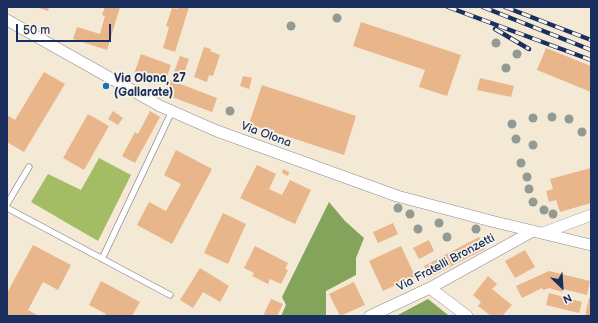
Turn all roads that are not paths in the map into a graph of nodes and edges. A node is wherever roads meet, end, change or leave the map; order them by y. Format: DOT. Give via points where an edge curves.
graph roads {
  1 [pos="7,20"];
  2 [pos="172,111"];
  3 [pos="29,167"];
  4 [pos="7,204"];
  5 [pos="7,208"];
  6 [pos="591,215"];
  7 [pos="538,232"];
  8 [pos="591,245"];
  9 [pos="102,259"];
  10 [pos="430,288"];
  11 [pos="170,295"];
  12 [pos="370,316"];
  13 [pos="467,316"];
  1 -- 2 [label="street, Via Olona" via="131,91"];
  2 -- 7 [label="street, Via Olona" via="217,131 397,196"];
  2 -- 9 [label="lane"];
  3 -- 4 [label="lane"];
  5 -- 9 [label="lane"];
  6 -- 7 [label="street, Via Fratelli Bronzetti"];
  7 -- 8 [label="street, Via Olona"];
  7 -- 10 [label="street, Via Fratelli Bronzetti"];
  9 -- 11 [label="lane"];
  10 -- 12 [label="street, Via Fratelli Bronzetti"];
  10 -- 13 [label="street"];
}
